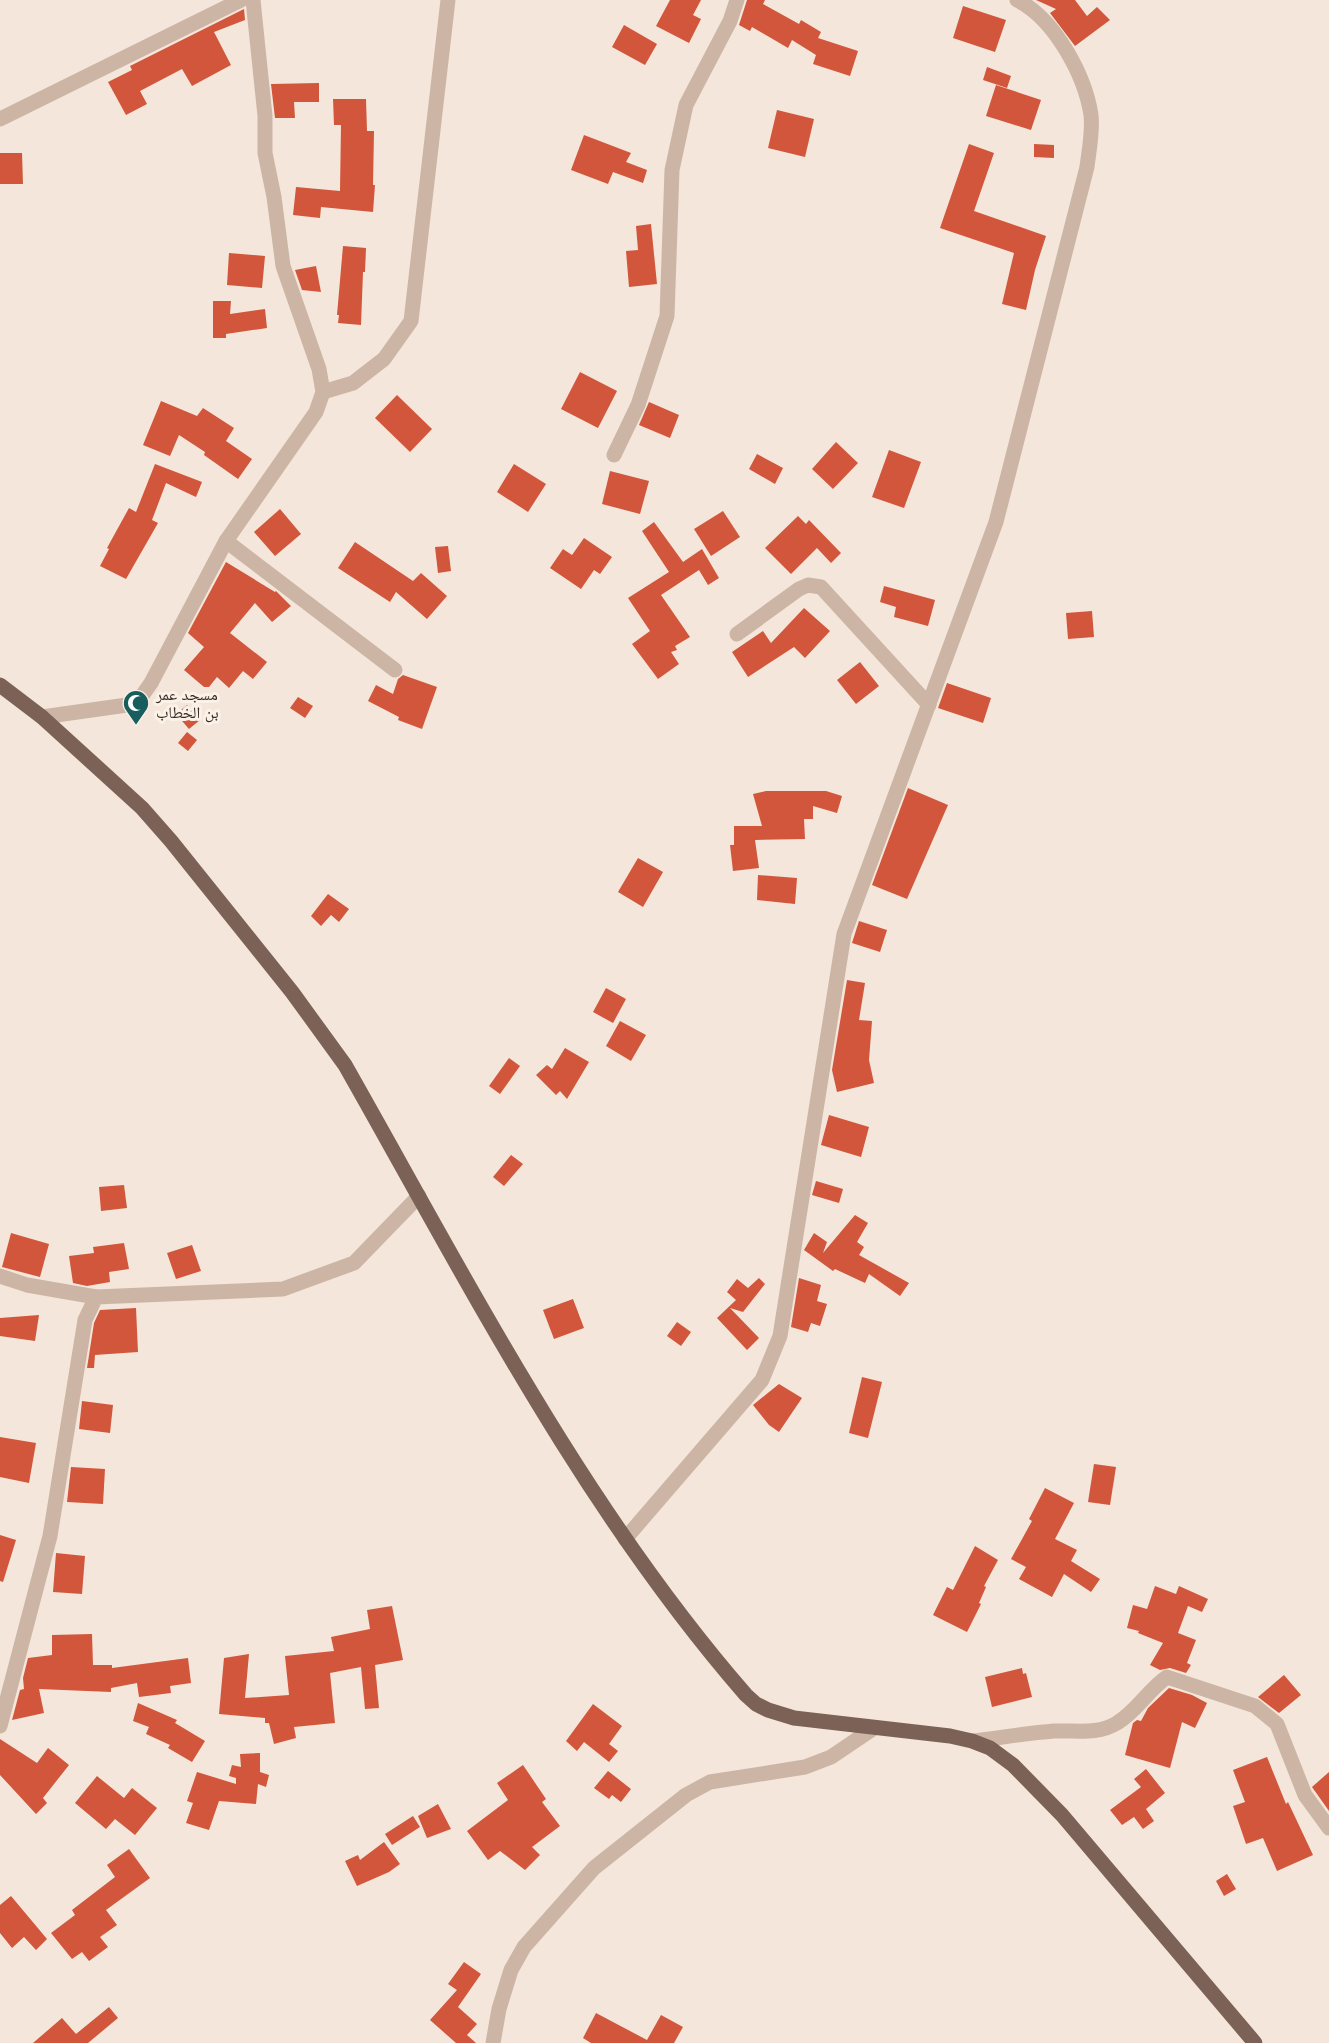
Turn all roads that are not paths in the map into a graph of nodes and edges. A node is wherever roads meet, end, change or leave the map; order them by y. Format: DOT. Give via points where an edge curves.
graph roads {
  1 [pos="241,0"];
  2 [pos="253,0"];
  3 [pos="448,0"];
  4 [pos="737,0"];
  5 [pos="1017,0"];
  6 [pos="0,118"];
  7 [pos="323,392"];
  8 [pos="614,455"];
  9 [pos="226,540"];
  10 [pos="737,634"];
  11 [pos="395,670"];
  12 [pos="0,685"];
  13 [pos="929,705"];
  14 [pos="42,717"];
  15 [pos="419,1196"];
  16 [pos="0,1276"];
  17 [pos="96,1297"];
  18 [pos="625,1539"];
  19 [pos="0,1726"];
  20 [pos="874,1728"];
  21 [pos="972,1741"];
  22 [pos="1329,1828"];
  23 [pos="493,2043"];
  24 [pos="1255,2043"];
  1 -- 6 [label="street"];
  2 -- 7 [label="street" via="265,153 283,266 319,369"];
  3 -- 7 [label="street" via="411,321 384,359 353,384"];
  4 -- 8 [label="street" via="726,31 686,105 672,170 667,316 638,405"];
  5 -- 13 [label="street" via="1029,6 1059,39 1077,67 1091,116 1087,167 996,522"];
  7 -- 9 [label="street" via="316,412"];
  9 -- 11 [label="street"];
  9 -- 14 [label="street" via="152,683 139,700"];
  10 -- 13 [label="street" via="799,589 808,585 821,587"];
  12 -- 14 [label="main road"];
  13 -- 18 [label="street" via="844,934 780,1336 762,1380"];
  14 -- 15 [label="main road" via="142,808 285,983 345,1065"];
  15 -- 17 [label="street" via="354,1263 283,1289"];
  15 -- 18 [label="main road" via="545,1415"];
  16 -- 17 [label="street" via="27,1285"];
  17 -- 19 [label="street" via="86,1320 50,1536"];
  18 -- 20 [label="main road" via="733,1680 756,1704 794,1718"];
  20 -- 21 [label="main road"];
  20 -- 23 [label="street" via="831,1757 805,1767 710,1782 686,1795 594,1868 524,1947 511,1970"];
  21 -- 22 [label="street" via="1101,1730 1125,1718 1167,1677 1255,1706 1276,1724 1305,1795"];
  21 -- 24 [label="main road" via="990,1748 1013,1765 1062,1815"];
}
